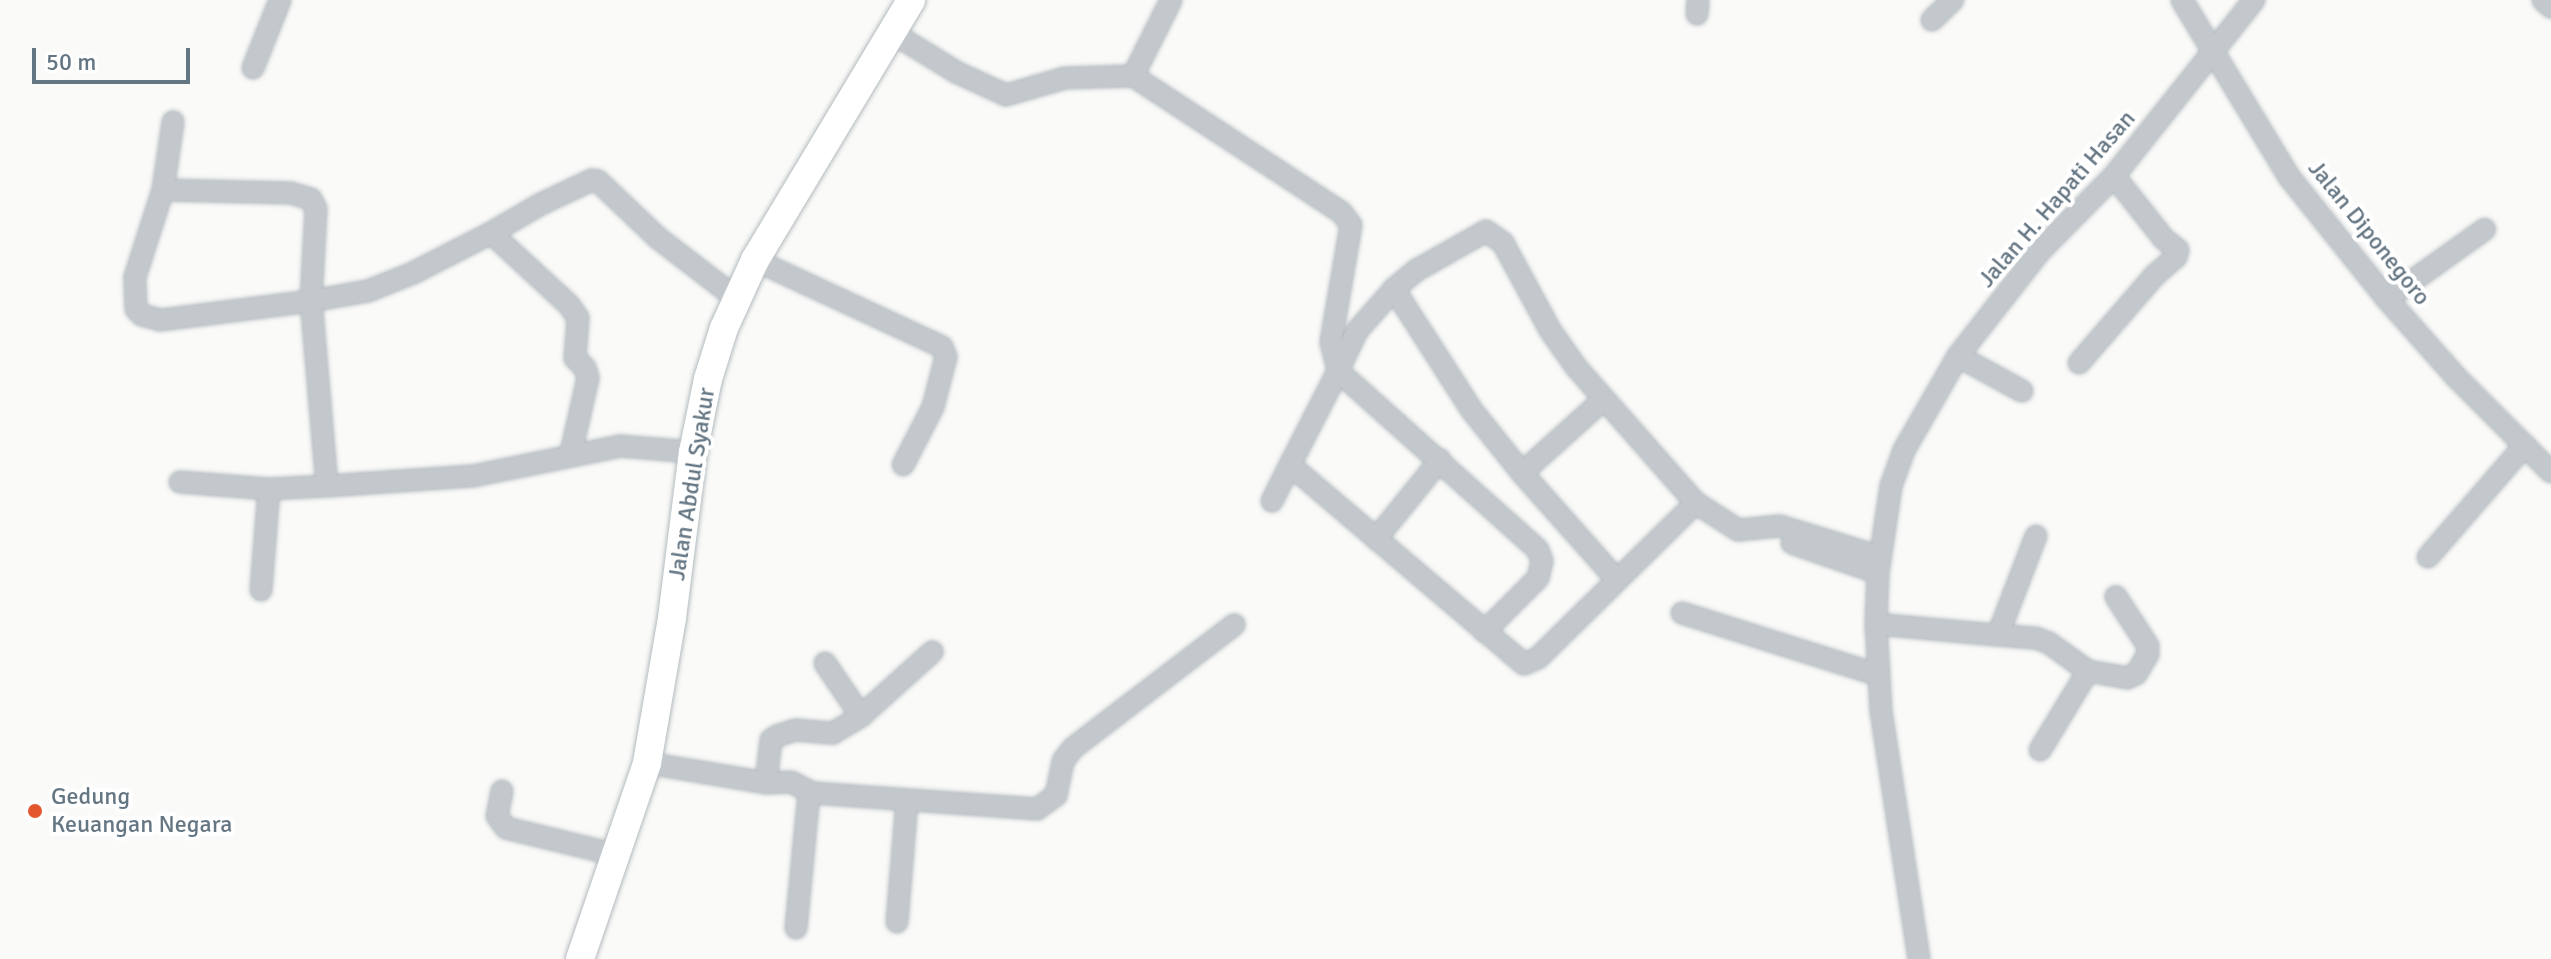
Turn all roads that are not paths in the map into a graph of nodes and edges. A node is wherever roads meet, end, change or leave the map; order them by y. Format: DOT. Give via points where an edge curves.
graph roads {
  1 [pos="280,0"];
  2 [pos="911,0"];
  3 [pos="1171,0"];
  4 [pos="1953,0"];
  5 [pos="2182,0"];
  6 [pos="2254,0"];
  7 [pos="1932,20"];
  8 [pos="891,32"];
  9 [pos="2214,54"];
  10 [pos="253,68"];
  11 [pos="1133,76"];
  12 [pos="173,122"];
  13 [pos="2114,176"];
  14 [pos="163,190"];
  15 [pos="2485,229"];
  16 [pos="491,233"];
  17 [pos="755,260"];
  18 [pos="1394,289"];
  19 [pos="736,298"];
  20 [pos="2387,299"];
  21 [pos="311,301"];
  22 [pos="1958,356"];
  23 [pos="2079,363"];
  24 [pos="1338,371"];
  25 [pos="2022,391"];
  26 [pos="1603,400"];
  27 [pos="2525,445"];
  28 [pos="693,452"];
  29 [pos="571,453"];
  30 [pos="1440,460"];
  31 [pos="903,465"];
  32 [pos="1290,465"];
  33 [pos="2551,472"];
  34 [pos="1522,473"];
  35 [pos="180,482"];
  36 [pos="327,486"];
  37 [pos="269,489"];
  38 [pos="1272,501"];
  39 [pos="1696,503"];
  40 [pos="2036,536"];
  41 [pos="1376,539"];
  42 [pos="2428,557"];
  43 [pos="1879,565"];
  44 [pos="1616,579"];
  45 [pos="261,590"];
  46 [pos="2116,597"];
  47 [pos="1682,613"];
  48 [pos="1876,624"];
  49 [pos="1234,625"];
  50 [pos="1484,632"];
  51 [pos="1998,635"];
  52 [pos="932,652"];
  53 [pos="825,663"];
  54 [pos="2088,671"];
  55 [pos="1879,675"];
  56 [pos="861,716"];
  57 [pos="2040,750"];
  58 [pos="647,763"];
  59 [pos="766,783"];
  60 [pos="502,791"];
  61 [pos="809,792"];
  62 [pos="907,800"];
  63 [pos="613,854"];
  64 [pos="897,922"];
  65 [pos="796,928"];
  66 [pos="580,959"];
  67 [pos="1919,959"];
  1 -- 10 [label="street"];
  2 -- 8 [label="street, Jalan Abdul Syakur"];
  3 -- 11 [label="street"];
  4 -- 7 [label="street"];
  5 -- 9 [label="street, Jalan Diponegoro"];
  6 -- 9 [label="street, Jalan H. Hapati Hasan"];
  8 -- 11 [label="street" via="1006,95 1065,78"];
  8 -- 17 [label="street, Jalan Abdul Syakur"];
  9 -- 13 [label="street, Jalan H. Hapati Hasan"];
  9 -- 20 [label="street, Jalan Diponegoro" via="2290,178"];
  11 -- 24 [label="street" via="1346,216 1351,225 1331,342"];
  12 -- 14 [label="street"];
  13 -- 22 [label="street, Jalan H. Hapati Hasan" via="2040,251"];
  13 -- 23 [label="street" via="2178,250"];
  14 -- 21 [label="street" via="291,193 311,199 316,209"];
  14 -- 21 [label="street" via="135,277 134,301 142,315 160,320"];
  15 -- 20 [label="street"];
  16 -- 19 [label="street" via="541,204 598,181 669,248"];
  16 -- 21 [label="street" via="368,291"];
  16 -- 29 [label="street" via="578,318 575,358 588,378"];
  17 -- 19 [label="street, Jalan Abdul Syakur"];
  17 -- 31 [label="street" via="942,347 946,357 933,407"];
  18 -- 24 [label="street" via="1357,331"];
  18 -- 26 [label="street" via="1473,236 1491,232 1503,243 1550,330"];
  18 -- 34 [label="street" via="1471,409"];
  19 -- 28 [label="street, Jalan Abdul Syakur" via="708,379"];
  20 -- 27 [label="street, Jalan Diponegoro"];
  21 -- 36 [label="street"];
  22 -- 25 [label="street"];
  22 -- 43 [label="street, Jalan H. Hapati Hasan" via="1904,450 1891,486"];
  24 -- 30 [label="street"];
  24 -- 32 [label="street"];
  26 -- 34 [label="street"];
  26 -- 39 [label="street"];
  27 -- 33 [label="street, Jalan Diponegoro"];
  27 -- 42 [label="street"];
  28 -- 29 [label="street" via="620,446"];
  28 -- 58 [label="street, Jalan Abdul Syakur"];
  29 -- 36 [label="street" via="473,476"];
  30 -- 41 [label="street"];
  30 -- 50 [label="street" via="1529,539 1542,561 1538,578"];
  32 -- 38 [label="street"];
  32 -- 41 [label="street"];
  34 -- 44 [label="street"];
  35 -- 37 [label="street"];
  36 -- 37 [label="street"];
  37 -- 45 [label="street"];
  39 -- 43 [label="street" via="1738,530 1755,529"];
  39 -- 44 [label="street"];
  40 -- 51 [label="street"];
  41 -- 50 [label="street"];
  43 -- 48 [label="street, Jalan H. Hapati Hasan"];
  44 -- 50 [label="street" via="1529,664 1518,662"];
  46 -- 54 [label="street" via="2143,635 2148,654 2136,674 2127,678"];
  47 -- 55 [label="street"];
  48 -- 51 [label="street"];
  48 -- 55 [label="street, Jalan H. Hapati Hasan"];
  49 -- 62 [label="street" via="1073,748 1063,761 1056,795 1043,808"];
  51 -- 54 [label="street" via="2049,643"];
  52 -- 56 [label="street"];
  53 -- 56 [label="street"];
  54 -- 57 [label="street"];
  55 -- 67 [label="street, Jalan H. Hapati Hasan"];
  56 -- 59 [label="street" via="833,733 796,730 771,740"];
  58 -- 59 [label="street"];
  58 -- 63 [label="street, Jalan Abdul Syakur"];
  59 -- 61 [label="street" via="791,782"];
  60 -- 63 [label="street" via="497,816 506,828"];
  61 -- 62 [label="street"];
  61 -- 65 [label="street"];
  62 -- 64 [label="street"];
  63 -- 66 [label="street, Jalan Abdul Syakur"];
}
